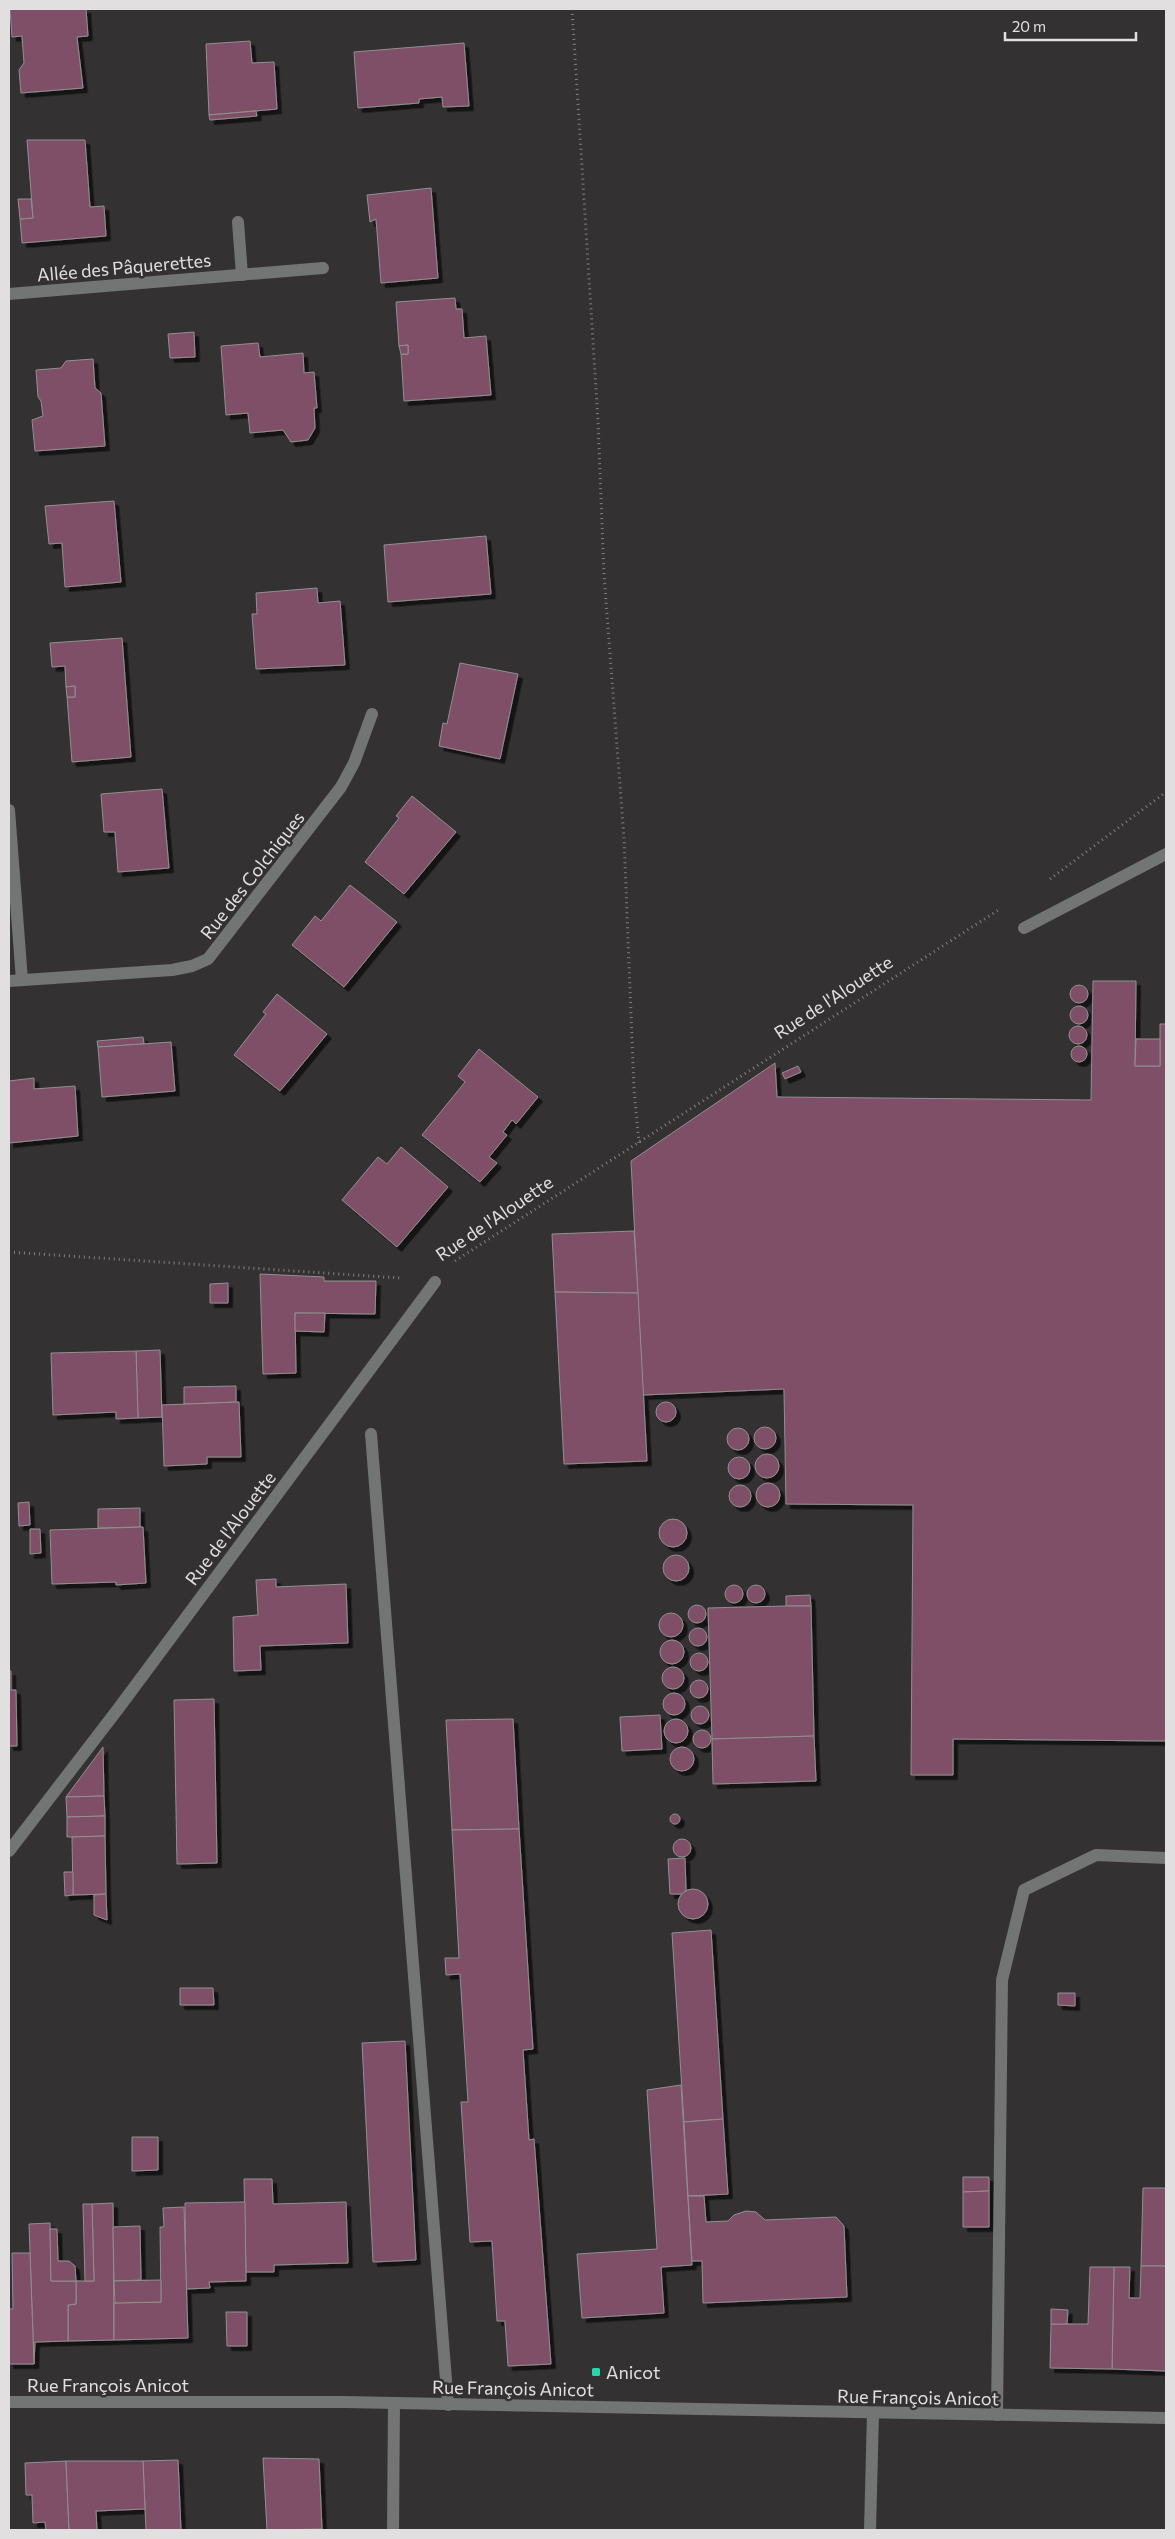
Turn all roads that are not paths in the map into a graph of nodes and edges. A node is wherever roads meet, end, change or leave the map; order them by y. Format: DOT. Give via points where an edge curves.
graph roads {
  1 [pos="238,222"];
  2 [pos="323,268"];
  3 [pos="242,275"];
  4 [pos="9,294"];
  5 [pos="372,714"];
  6 [pos="9,810"];
  7 [pos="1166,854"];
  8 [pos="1024,928"];
  9 [pos="15,980"];
  10 [pos="435,1282"];
  11 [pos="372,1434"];
  12 [pos="9,1851"];
  13 [pos="1166,1858"];
  14 [pos="9,2402"];
  15 [pos="394,2403"];
  16 [pos="448,2405"];
  17 [pos="873,2413"];
  18 [pos="997,2415"];
  19 [pos="1166,2418"];
  20 [pos="393,2530"];
  21 [pos="870,2530"];
  1 -- 3 [label="street"];
  2 -- 3 [label="street, Allée des Pâquerettes"];
  3 -- 4 [label="street, Allée des Pâquerettes"];
  5 -- 9 [label="street, Rue des Colchiques" via="342,787 208,959 172,970"];
  6 -- 9 [label="street"];
  7 -- 8 [label="street"];
  10 -- 12 [label="street, Rue de l'Alouette"];
  11 -- 16 [label="street"];
  13 -- 18 [label="street" via="1096,1855 1024,1890 1002,1980"];
  14 -- 15 [label="street, Rue François Anicot"];
  15 -- 16 [label="street, Rue François Anicot"];
  15 -- 20 [label="street"];
  16 -- 17 [label="street, Rue François Anicot"];
  17 -- 18 [label="street, Rue François Anicot"];
  17 -- 21 [label="street"];
  18 -- 19 [label="street, Rue François Anicot"];
}
